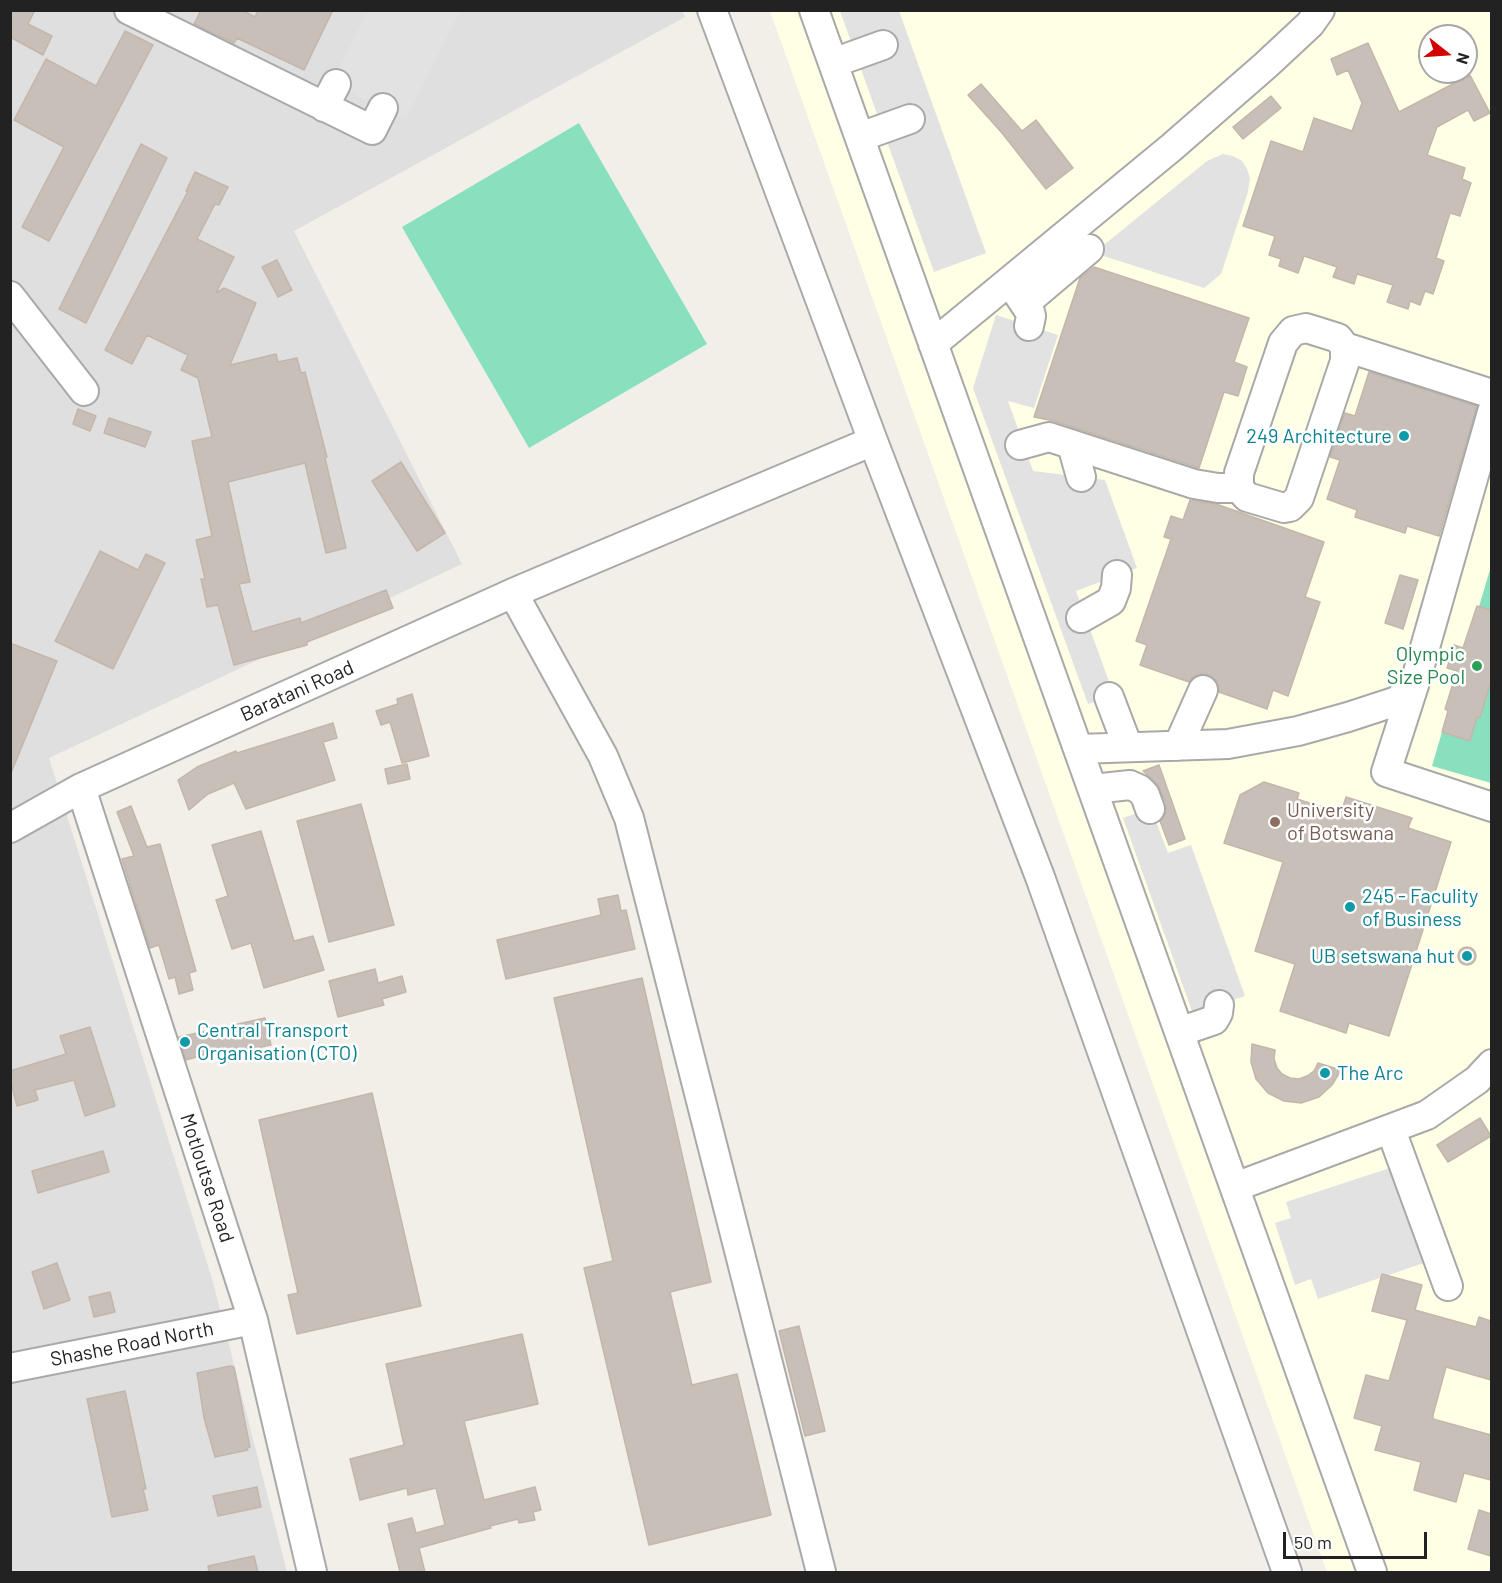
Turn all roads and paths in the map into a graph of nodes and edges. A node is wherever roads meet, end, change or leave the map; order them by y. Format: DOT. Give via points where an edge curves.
graph roads {
  1 [pos="712,10"];
  2 [pos="814,10"];
  3 [pos="1320,10"];
  4 [pos="137,12"];
  5 [pos="883,45"];
  6 [pos="833,63"];
  7 [pos="383,108"];
  8 [pos="910,119"];
  9 [pos="860,137"];
  10 [pos="1089,249"];
  11 [pos="10,296"];
  12 [pos="1021,303"];
  13 [pos="933,344"];
  14 [pos="1345,347"];
  15 [pos="84,391"];
  16 [pos="1491,394"];
  17 [pos="1491,412"];
  18 [pos="873,441"];
  19 [pos="1020,445"];
  20 [pos="1072,445"];
  21 [pos="1082,477"];
  22 [pos="1239,488"];
  23 [pos="1117,575"];
  24 [pos="513,593"];
  25 [pos="1081,618"];
  26 [pos="1416,679"];
  27 [pos="1203,690"];
  28 [pos="1109,697"];
  29 [pos="1178,746"];
  30 [pos="1128,747"];
  31 [pos="1078,749"];
  32 [pos="81,788"];
  33 [pos="1093,789"];
  34 [pos="1491,807"];
  35 [pos="1150,808"];
  36 [pos="10,828"];
  37 [pos="1219,1005"];
  38 [pos="1179,1032"];
  39 [pos="1491,1064"];
  40 [pos="1391,1130"];
  41 [pos="1235,1187"];
  42 [pos="1448,1286"];
  43 [pos="253,1320"];
  44 [pos="10,1368"];
  45 [pos="312,1572"];
  46 [pos="821,1572"];
  47 [pos="1287,1572"];
  48 [pos="1372,1572"];
  1 -- 18 [label="street"];
  2 -- 6 [label="street"];
  3 -- 12 [label="street" via="1311,24 1172,147"];
  4 -- 7 [label="street" via="330,96 372,130"];
  5 -- 6 [label="street"];
  6 -- 9 [label="street"];
  8 -- 9 [label="street"];
  9 -- 13 [label="street"];
  10 -- 12 [label="street"];
  11 -- 15 [label="street"];
  12 -- 13 [label="street"];
  13 -- 31 [label="street"];
  14 -- 16 [label="street"];
  14 -- 22 [label="street" via="1338,338 1306,328 1287,336 1239,473"];
  14 -- 22 [label="street" via="1345,361 1299,498 1290,507 1277,507 1246,497"];
  17 -- 26 [label="street"];
  18 -- 24 [label="street, Baratani Road"];
  18 -- 47 [label="street" via="1040,877"];
  19 -- 20 [label="street" via="1049,437"];
  20 -- 21 [label="street"];
  20 -- 22 [label="street" via="1194,484"];
  23 -- 25 [label="street" via="1111,601"];
  24 -- 32 [label="street, Baratani Road"];
  24 -- 46 [label="street" via="603,756 629,818"];
  26 -- 29 [label="street" via="1397,701 1348,717 1228,744"];
  26 -- 34 [label="street" via="1386,772"];
  27 -- 29 [label="street"];
  28 -- 30 [label="street"];
  29 -- 30 [label="street"];
  30 -- 31 [label="street"];
  31 -- 33 [label="street"];
  32 -- 36 [label="street, Baratani Road"];
  32 -- 43 [label="street, Motloutse Road"];
  33 -- 35 [label="street" via="1130,785 1145,795"];
  33 -- 38 [label="street"];
  37 -- 38 [label="street" via="1214,1020"];
  38 -- 41 [label="street"];
  39 -- 40 [label="street" via="1477,1080 1435,1110"];
  40 -- 41 [label="street"];
  40 -- 42 [label="street" via="1424,1236"];
  41 -- 48 [label="street"];
  43 -- 44 [label="street, Shashe Road North"];
  43 -- 45 [label="street, Motloutse Road"];
}
